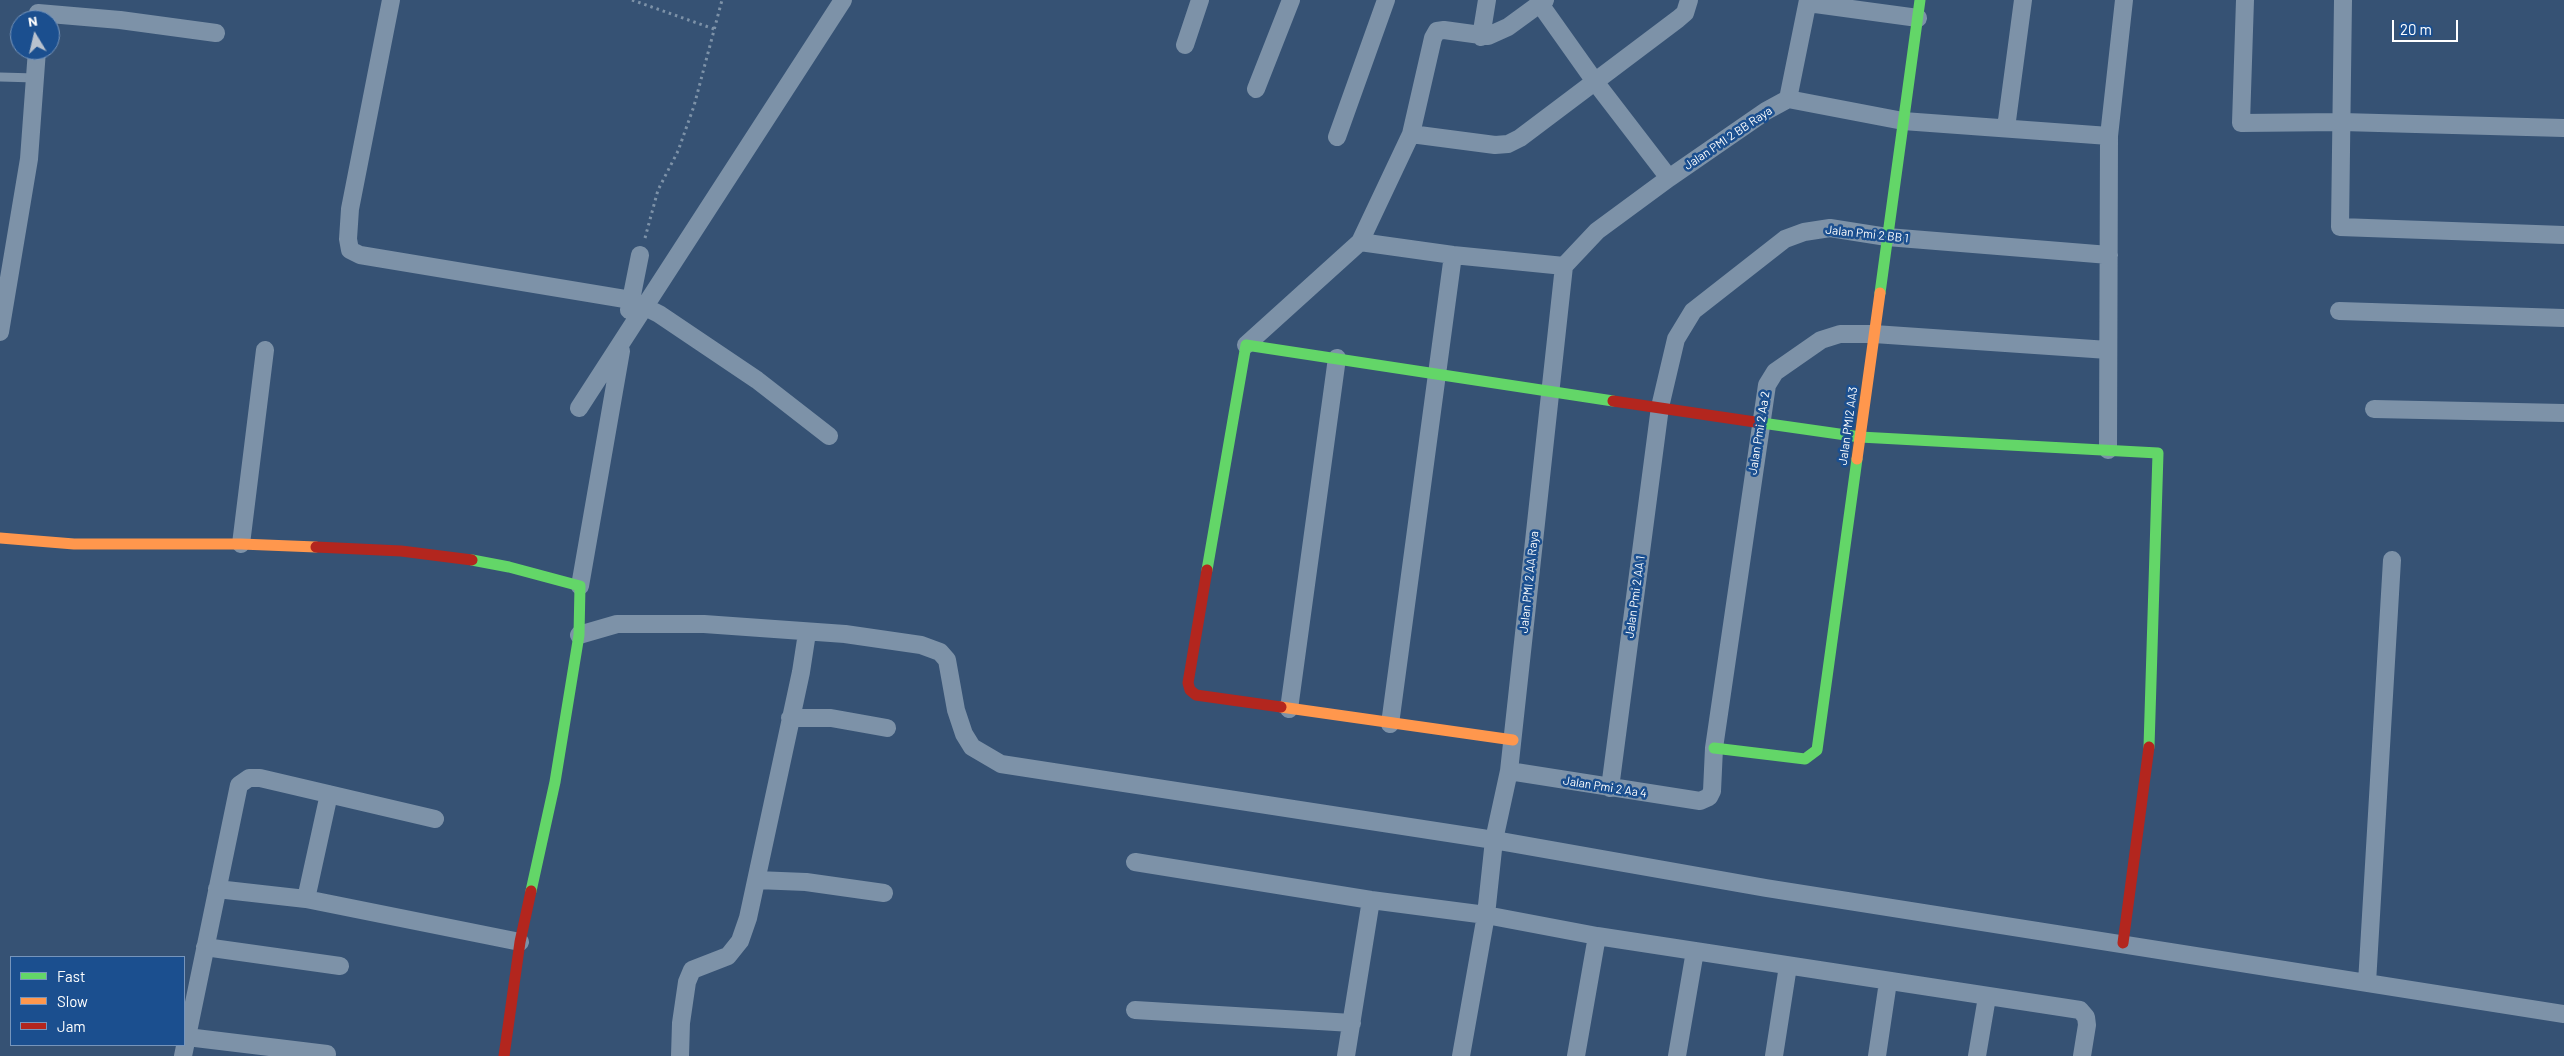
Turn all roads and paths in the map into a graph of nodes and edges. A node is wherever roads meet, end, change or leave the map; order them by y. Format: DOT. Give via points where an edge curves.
graph roads {
  1 [pos="391,0"];
  2 [pos="632,0"];
  3 [pos="722,0"];
  4 [pos="843,0"];
  5 [pos="1200,0"];
  6 [pos="1290,0"];
  7 [pos="1386,0"];
  8 [pos="1487,0"];
  9 [pos="1689,0"];
  10 [pos="1920,0"];
  11 [pos="2023,0"];
  12 [pos="2124,0"];
  13 [pos="2244,0"];
  14 [pos="2343,0"];
  15 [pos="1808,1"];
  16 [pos="1543,2"];
  17 [pos="60,13"];
  18 [pos="1918,18"];
  19 [pos="714,29"];
  20 [pos="216,33"];
  21 [pos="1482,37"];
  22 [pos="1184,45"];
  23 [pos="37,60"];
  24 [pos="0,77"];
  25 [pos="36,78"];
  26 [pos="1596,83"];
  27 [pos="1256,89"];
  28 [pos="1788,99"];
  29 [pos="1903,121"];
  30 [pos="2342,122"];
  31 [pos="2006,128"];
  32 [pos="2564,128"];
  33 [pos="1411,134"];
  34 [pos="2109,136"];
  35 [pos="1337,137"];
  36 [pos="1669,178"];
  37 [pos="2564,234"];
  38 [pos="1887,237"];
  39 [pos="1360,242"];
  40 [pos="640,255"];
  41 [pos="1453,255"];
  42 [pos="2109,256"];
  43 [pos="1564,266"];
  44 [pos="630,300"];
  45 [pos="2339,311"];
  46 [pos="2564,318"];
  47 [pos="0,330"];
  48 [pos="1874,334"];
  49 [pos="1246,345"];
  50 [pos="265,350"];
  51 [pos="2108,350"];
  52 [pos="1337,358"];
  53 [pos="1437,373"];
  54 [pos="1549,392"];
  55 [pos="1660,407"];
  56 [pos="579,408"];
  57 [pos="2374,409"];
  58 [pos="2564,413"];
  59 [pos="1760,422"];
  60 [pos="830,436"];
  61 [pos="1860,437"];
  62 [pos="2108,450"];
  63 [pos="0,538"];
  64 [pos="241,544"];
  65 [pos="2392,560"];
  66 [pos="580,586"];
  67 [pos="806,633"];
  68 [pos="579,636"];
  69 [pos="1288,709"];
  70 [pos="790,718"];
  71 [pos="1390,724"];
  72 [pos="887,728"];
  73 [pos="1513,740"];
  74 [pos="1714,748"];
  75 [pos="1509,771"];
  76 [pos="1610,788"];
  77 [pos="329,794"];
  78 [pos="1700,801"];
  79 [pos="435,818"];
  80 [pos="1494,840"];
  81 [pos="1135,862"];
  82 [pos="756,880"];
  83 [pos="217,889"];
  84 [pos="884,892"];
  85 [pos="306,899"];
  86 [pos="1371,900"];
  87 [pos="1486,915"];
  88 [pos="1597,936"];
  89 [pos="520,942"];
  90 [pos="2124,943"];
  91 [pos="205,947"];
  92 [pos="1695,951"];
  93 [pos="340,966"];
  94 [pos="1788,966"];
  95 [pos="1888,982"];
  96 [pos="2366,983"];
  97 [pos="1987,997"];
  98 [pos="1135,1010"];
  99 [pos="2564,1014"];
  100 [pos="1352,1022"];
  101 [pos="187,1037"];
  102 [pos="327,1054"];
  103 [pos="183,1056"];
  104 [pos="504,1056"];
  105 [pos="680,1056"];
  106 [pos="1346,1056"];
  107 [pos="1461,1056"];
  108 [pos="1576,1056"];
  109 [pos="1677,1056"];
  110 [pos="1774,1056"];
  111 [pos="1877,1056"];
  112 [pos="1978,1056"];
  113 [pos="2082,1056"];
  1 -- 44 [label="street" via="350,209 350,250 360,255"];
  2 -- 19 [label="path"];
  3 -- 19 [label="path"];
  4 -- 56 [label="street"];
  5 -- 22 [label="street"];
  6 -- 27 [label="street"];
  7 -- 35 [label="street"];
  8 -- 21 [label="street"];
  9 -- 26 [label="street" via="1685,13"];
  10 -- 18 [label="street, Jalan PMI2 AA3"];
  11 -- 31 [label="street"];
  12 -- 34 [label="street"];
  13 -- 30 [label="street" via="2241,123"];
  14 -- 30 [label="street"];
  15 -- 18 [label="street"];
  15 -- 28 [label="street"];
  16 -- 21 [label="street" via="1496,34"];
  16 -- 26 [label="street"];
  17 -- 20 [label="street"];
  18 -- 29 [label="street, Jalan PMI2 AA3"];
  19 -- 40 [label="path" via="694,106 678,151 658,190"];
  21 -- 33 [label="street" via="1437,31"];
  23 -- 25 [label="street"];
  24 -- 25 [label="lane"];
  25 -- 47 [label="street" via="29,159"];
  26 -- 33 [label="street" via="1508,144"];
  26 -- 36 [label="street"];
  28 -- 29 [label="street"];
  28 -- 36 [label="street, Jalan PMI 2 BB Raya" via="1766,110"];
  29 -- 31 [label="street"];
  29 -- 38 [label="street, Jalan PMI2 AA3"];
  30 -- 32 [label="street"];
  30 -- 37 [label="street" via="2340,227"];
  31 -- 34 [label="street"];
  33 -- 39 [label="street"];
  34 -- 42 [label="street"];
  36 -- 43 [label="street, Jalan PMI 2 BB Raya" via="1597,231"];
  38 -- 42 [label="street, Jalan Pmi 2 BB 1"];
  38 -- 48 [label="street, Jalan PMI2 AA3"];
  38 -- 55 [label="street, Jalan Pmi 2 BB 1" via="1830,228 1785,239 1693,310 1676,339"];
  39 -- 41 [label="street"];
  39 -- 49 [label="street"];
  40 -- 44 [label="street"];
  41 -- 43 [label="street"];
  41 -- 53 [label="street"];
  42 -- 51 [label="street"];
  43 -- 54 [label="street"];
  44 -- 60 [label="street" via="659,314 757,380"];
  44 -- 66 [label="street"];
  45 -- 46 [label="street"];
  48 -- 51 [label="street, Jalan Pmi 2 Aa 2"];
  48 -- 59 [label="street, Jalan Pmi 2 Aa 2" via="1840,334 1821,340 1775,372 1767,385"];
  48 -- 61 [label="street, Jalan PMI2 AA3"];
  49 -- 52 [label="street"];
  49 -- 69 [label="street" via="1188,683 1196,695"];
  50 -- 64 [label="street"];
  51 -- 62 [label="street"];
  52 -- 53 [label="street"];
  52 -- 69 [label="street"];
  53 -- 54 [label="street"];
  53 -- 71 [label="street"];
  54 -- 55 [label="street"];
  54 -- 73 [label="street, Jalan PMI 2 AA Raya"];
  55 -- 59 [label="street"];
  55 -- 76 [label="street, Jalan Pmi 2 AA 1"];
  57 -- 58 [label="street"];
  59 -- 61 [label="street"];
  59 -- 74 [label="street, Jalan Pmi 2 Aa 2"];
  61 -- 62 [label="street"];
  61 -- 74 [label="street, Jalan PMI2 AA3" via="1817,750 1805,759"];
  62 -- 90 [label="street" via="2158,453 2150,738"];
  63 -- 64 [label="street" via="74,544"];
  64 -- 66 [label="street" via="334,547 454,557 509,566"];
  65 -- 96 [label="street"];
  66 -- 68 [label="street"];
  67 -- 68 [label="street" via="749,626 617,624"];
  67 -- 70 [label="street"];
  67 -- 80 [label="street" via="845,634 921,645 940,652 947,660 964,734 972,747 1001,764"];
  68 -- 89 [label="street" via="555,782"];
  69 -- 71 [label="street"];
  70 -- 72 [label="street" via="831,718"];
  70 -- 82 [label="street"];
  71 -- 73 [label="street"];
  73 -- 75 [label="street, Jalan PMI 2 AA Raya"];
  74 -- 78 [label="street, Jalan Pmi 2 Aa 2" via="1712,791 1709,797"];
  75 -- 76 [label="street, Jalan Pmi 2 Aa 4"];
  75 -- 80 [label="street, Jalan PMI 2 AA Raya"];
  76 -- 78 [label="street, Jalan Pmi 2 Aa 4"];
  77 -- 79 [label="street"];
  77 -- 83 [label="street" via="260,778 249,778 239,784"];
  77 -- 85 [label="street"];
  80 -- 87 [label="street, Jalan PMI 2 AA Raya"];
  80 -- 90 [label="street" via="1766,888"];
  81 -- 86 [label="street"];
  82 -- 84 [label="street" via="806,882"];
  82 -- 105 [label="street" via="748,918 736,949 720,960 692,970 680,1023"];
  83 -- 85 [label="street"];
  83 -- 91 [label="street"];
  85 -- 89 [label="street"];
  86 -- 87 [label="street"];
  86 -- 100 [label="street"];
  87 -- 88 [label="street"];
  87 -- 107 [label="street, Jalan PMI 2 AA Raya"];
  88 -- 92 [label="street"];
  88 -- 108 [label="street"];
  89 -- 104 [label="street"];
  90 -- 96 [label="street"];
  91 -- 93 [label="street"];
  91 -- 101 [label="street"];
  92 -- 94 [label="street"];
  92 -- 109 [label="street"];
  94 -- 95 [label="street"];
  94 -- 110 [label="street"];
  95 -- 97 [label="street"];
  95 -- 111 [label="street"];
  96 -- 99 [label="street"];
  97 -- 112 [label="street"];
  97 -- 113 [label="street" via="2080,1010 2087,1025"];
  98 -- 100 [label="street"];
  100 -- 106 [label="street"];
  101 -- 102 [label="street"];
  101 -- 103 [label="street"];
}
